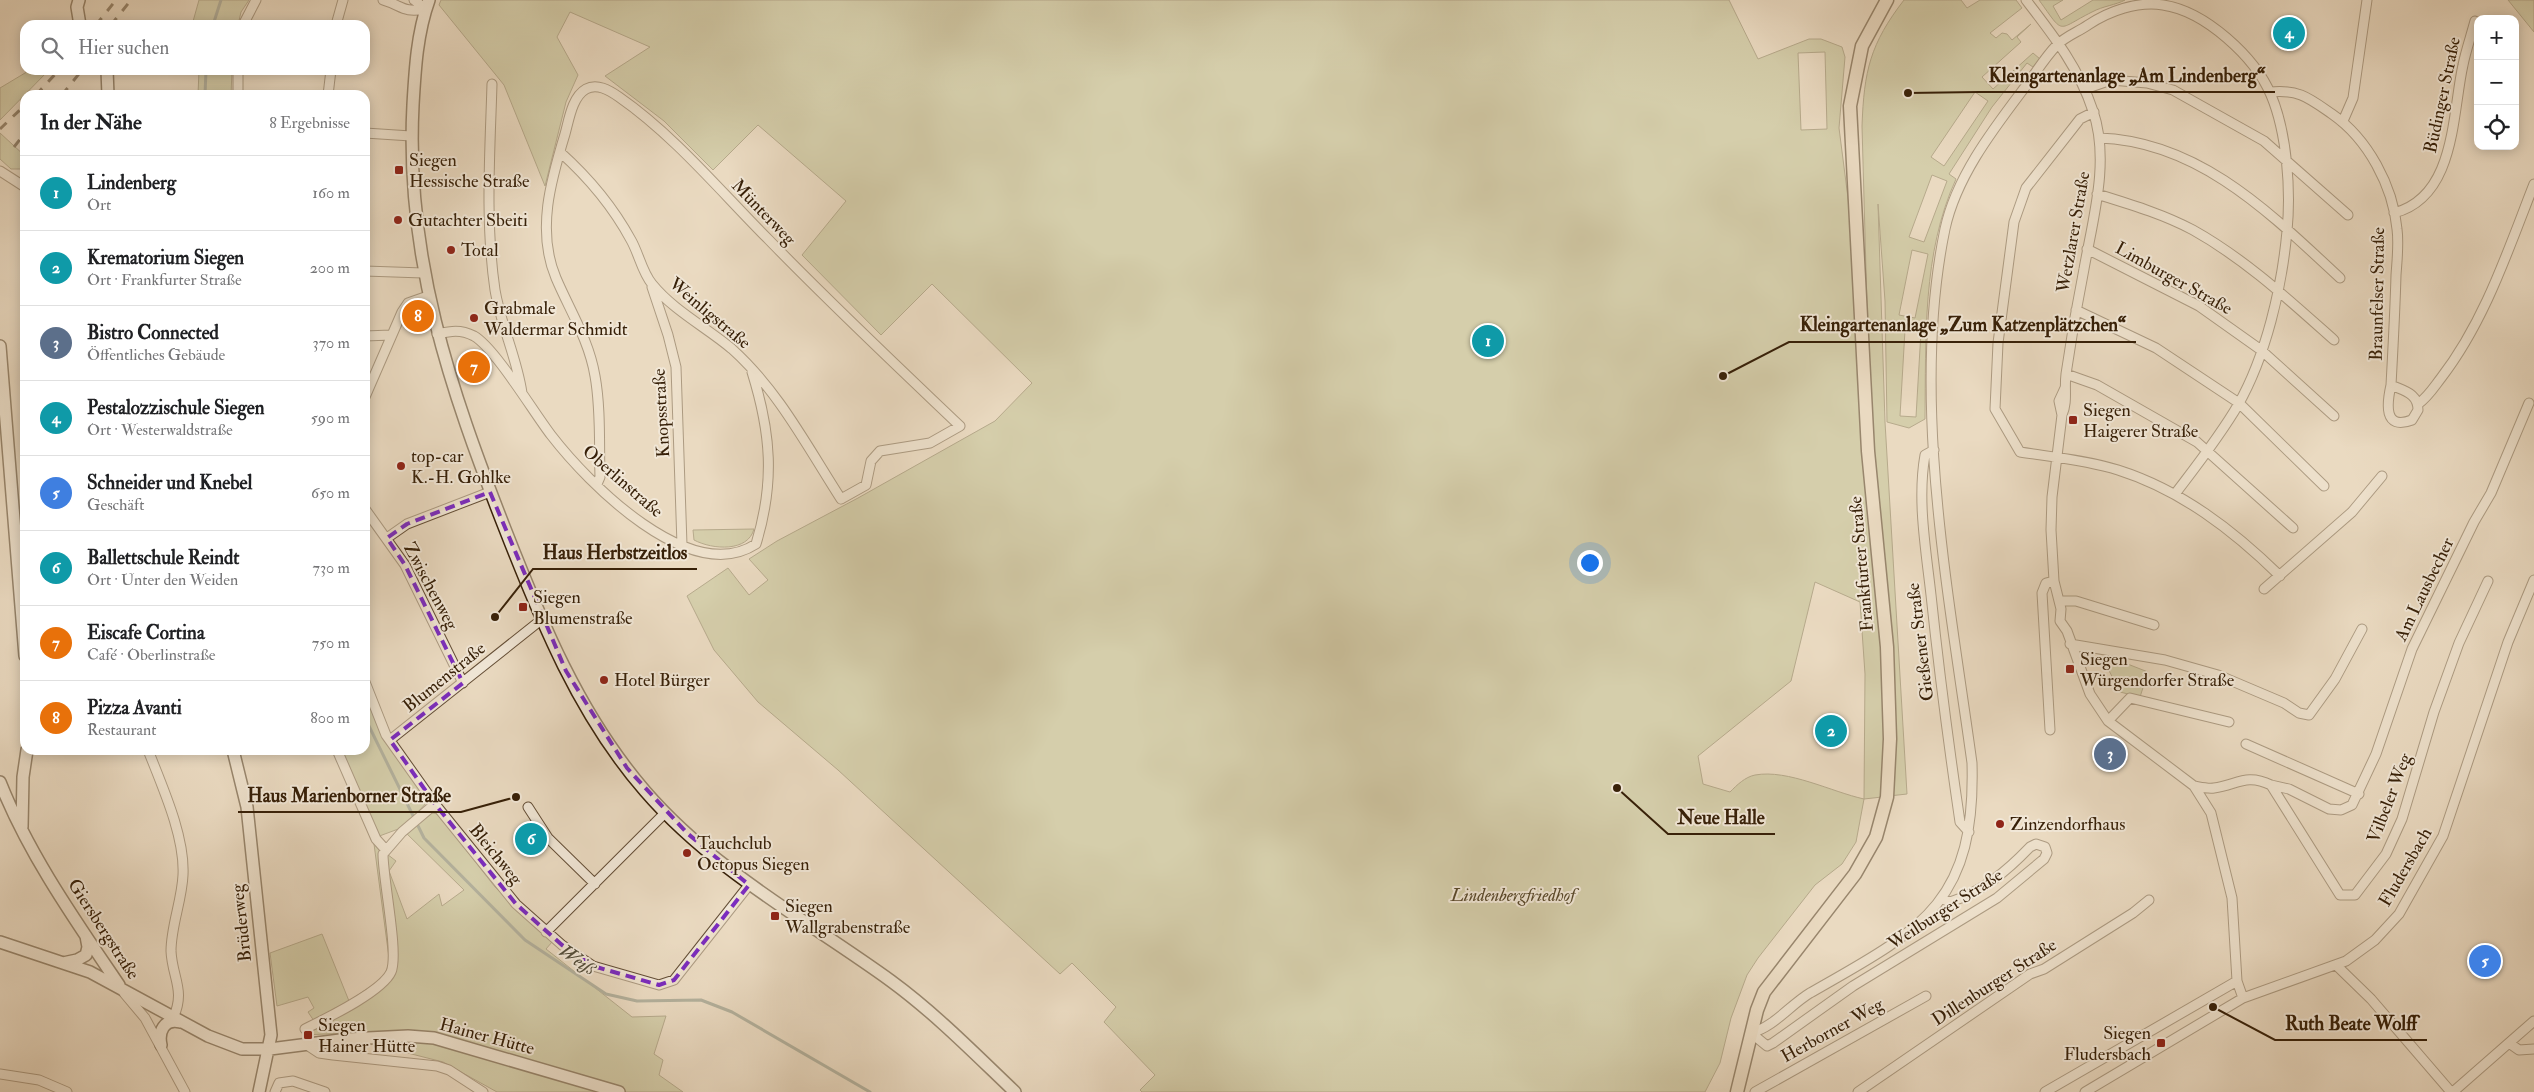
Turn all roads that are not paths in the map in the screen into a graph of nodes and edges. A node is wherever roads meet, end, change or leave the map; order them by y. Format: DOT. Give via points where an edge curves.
graph roads {
  1 [pos="79,0"];
  2 [pos="256,0"];
  3 [pos="342,0"];
  4 [pos="388,0"];
  5 [pos="414,0"];
  6 [pos="1887,0"];
  7 [pos="2026,0"];
  8 [pos="2367,0"];
  9 [pos="427,5"];
  10 [pos="79,20"];
  11 [pos="246,20"];
  12 [pos="337,20"];
  13 [pos="2474,28"];
  14 [pos="2058,43"];
  15 [pos="107,75"];
  16 [pos="238,75"];
  17 [pos="330,75"];
  18 [pos="492,84"];
  19 [pos="2085,89"];
  20 [pos="108,90"];
  21 [pos="238,90"];
  22 [pos="329,90"];
  23 [pos="2270,92"];
  24 [pos="2094,112"];
  25 [pos="2343,121"];
  26 [pos="370,132"];
  27 [pos="411,136"];
  28 [pos="2099,138"];
  29 [pos="560,152"];
  30 [pos="2287,162"];
  31 [pos="0,171"];
  32 [pos="20,184"];
  33 [pos="2534,184"];
  34 [pos="2097,194"];
  35 [pos="2394,213"];
  36 [pos="2348,215"];
  37 [pos="2287,229"];
  38 [pos="2087,249"];
  39 [pos="370,271"];
  40 [pos="423,273"];
  41 [pos="2340,278"];
  42 [pos="650,282"];
  43 [pos="2278,290"];
  44 [pos="428,296"];
  45 [pos="2076,310"];
  46 [pos="437,334"];
  47 [pos="391,335"];
  48 [pos="370,336"];
  49 [pos="2334,340"];
  50 [pos="0,346"];
  51 [pos="2262,350"];
  52 [pos="751,369"];
  53 [pos="2066,374"];
  54 [pos="370,385"];
  55 [pos="2391,385"];
  56 [pos="522,394"];
  57 [pos="2239,403"];
  58 [pos="2529,403"];
  59 [pos="2418,404"];
  60 [pos="2334,416"];
  61 [pos="1934,450"];
  62 [pos="2207,451"];
  63 [pos="2057,456"];
  64 [pos="2382,476"];
  65 [pos="597,484"];
  66 [pos="2324,486"];
  67 [pos="490,492"];
  68 [pos="2175,494"];
  69 [pos="841,499"];
  70 [pos="370,516"];
  71 [pos="2293,528"];
  72 [pos="386,538"];
  73 [pos="682,545"];
  74 [pos="2280,576"];
  75 [pos="2534,580"];
  76 [pos="2054,581"];
  77 [pos="2488,581"];
  78 [pos="2264,589"];
  79 [pos="20,594"];
  80 [pos="2060,605"];
  81 [pos="541,620"];
  82 [pos="2154,625"];
  83 [pos="2362,629"];
  84 [pos="2070,644"];
  85 [pos="463,683"];
  86 [pos="370,695"];
  87 [pos="2108,721"];
  88 [pos="2229,722"];
  89 [pos="2050,730"];
  90 [pos="390,740"];
  91 [pos="2246,744"];
  92 [pos="26,755"];
  93 [pos="150,755"];
  94 [pos="234,755"];
  95 [pos="339,755"];
  96 [pos="23,777"];
  97 [pos="2271,785"];
  98 [pos="2194,786"];
  99 [pos="2,787"];
  100 [pos="2359,794"];
  101 [pos="435,804"];
  102 [pos="528,807"];
  103 [pos="665,813"];
  104 [pos="22,832"];
  105 [pos="1969,832"];
  106 [pos="385,849"];
  107 [pos="595,884"];
  108 [pos="748,885"];
  109 [pos="1943,899"];
  110 [pos="2149,900"];
  111 [pos="83,930"];
  112 [pos="546,932"];
  113 [pos="0,942"];
  114 [pos="63,963"];
  115 [pos="2336,965"];
  116 [pos="2237,981"];
  117 [pos="120,987"];
  118 [pos="1926,996"];
  119 [pos="2243,998"];
  120 [pos="177,1020"];
  121 [pos="2534,1022"];
  122 [pos="305,1029"];
  123 [pos="1751,1033"];
  124 [pos="2509,1042"];
  125 [pos="161,1045"];
  126 [pos="307,1045"];
  127 [pos="270,1049"];
  128 [pos="2534,1049"];
  129 [pos="0,1074"];
  130 [pos="68,1092"];
  131 [pos="185,1092"];
  132 [pos="259,1092"];
  133 [pos="275,1092"];
  134 [pos="325,1092"];
  135 [pos="483,1092"];
  136 [pos="618,1092"];
  137 [pos="1015,1092"];
  138 [pos="1737,1092"];
  139 [pos="1755,1092"];
  140 [pos="1858,1092"];
  141 [pos="2045,1092"];
  142 [pos="2085,1092"];
  143 [pos="2452,1092"];
  1 -- 10 [label="street"];
  2 -- 11 [label="street"];
  3 -- 12 [label="street"];
  4 -- 9 [label="street" via="400,9 413,11"];
  5 -- 9 [label="street"];
  6 -- 123 [label="main road, Frankfurter Straße" via="1862,46 1850,106 1868,450 1887,647 1890,739 1887,797 1876,837 1855,874 1764,992"];
  7 -- 14 [label="street, Wetzlarer Straße"];
  8 -- 25 [label="street" via="2353,98"];
  9 -- 27 [label="street" via="415,77"];
  13 -- 35 [label="street, Büdinger Straße" via="2442,168 2432,186 2416,203"];
  14 -- 19 [label="street, Wetzlarer Straße"];
  14 -- 23 [label="street" via="2101,16 2128,7 2163,5 2206,24 2232,41"];
  14 -- 61 [label="street, Gießener Straße" via="1980,152 1958,188 1945,226 1932,326"];
  15 -- 20 [label="street"];
  16 -- 21 [label="street"];
  17 -- 22 [label="street"];
  18 -- 56 [label="street, Oberlinstraße" via="490,222 495,290 503,329 520,375"];
  19 -- 24 [label="street, Wetzlarer Straße"];
  19 -- 30 [label="street" via="2110,80 2147,83 2173,90 2264,141"];
  23 -- 25 [label="street, Braunfelser Straße" via="2302,94"];
  23 -- 30 [label="street"];
  24 -- 28 [label="street, Wetzlarer Straße"];
  24 -- 63 [label="street, Wetzlarer Straße" via="2080,119 2026,188 2018,205 1998,343 1995,409 2020,452"];
  25 -- 35 [label="street, Braunfelser Straße" via="2369,153 2382,176"];
  26 -- 27 [label="street"];
  27 -- 40 [label="street"];
  28 -- 34 [label="street, Wetzlarer Straße" via="2101,163"];
  28 -- 37 [label="street" via="2125,139 2176,154 2232,184"];
  29 -- 42 [label="street, Weinligstraße" via="589,179 611,206"];
  29 -- 65 [label="street" via="549,195 547,240 555,276 582,330 596,377 600,477"];
  29 -- 69 [label="street, Münterweg" via="580,93 599,86 620,97 664,133 795,267 960,426 930,443 880,451 871,461 866,485"];
  30 -- 36 [label="street"];
  30 -- 37 [label="street"];
  31 -- 32 [label="street"];
  33 -- 59 [label="street, Braunfelser Straße" via="2473,328 2450,367 2425,400"];
  34 -- 38 [label="street, Wetzlarer Straße"];
  34 -- 43 [label="street" via="2144,209 2192,230 2237,258"];
  35 -- 55 [label="street, Braunfelser Straße" via="2398,230"];
  37 -- 41 [label="street"];
  37 -- 43 [label="street"];
  38 -- 45 [label="street, Wetzlarer Straße"];
  38 -- 51 [label="street, Limburger Straße" via="2199,306"];
  39 -- 40 [label="street"];
  40 -- 44 [label="street"];
  42 -- 52 [label="street, Weinligstraße" via="666,299 732,349"];
  42 -- 73 [label="street, Knopsstraße" via="676,367"];
  43 -- 49 [label="street"];
  43 -- 51 [label="street"];
  44 -- 46 [label="street"];
  44 -- 47 [label="street" via="408,303"];
  45 -- 53 [label="street, Wetzlarer Straße"];
  45 -- 57 [label="street" via="2156,348"];
  46 -- 56 [label="street, Oberlinstraße" via="457,330 475,337"];
  46 -- 67 [label="street"];
  47 -- 48 [label="street"];
  47 -- 54 [label="street"];
  50 -- 79 [label="street"];
  51 -- 57 [label="street"];
  51 -- 60 [label="street, Limburger Straße"];
  52 -- 69 [label="street, Weinligstraße" via="766,384"];
  52 -- 73 [label="street, Oberlinstraße" via="762,404 770,468 756,544 747,550 721,555"];
  53 -- 62 [label="street" via="2097,385 2197,442"];
  53 -- 63 [label="street, Wetzlarer Straße" via="2067,402 2062,415"];
  55 -- 59 [label="street, Braunfelser Straße" via="2412,394"];
  55 -- 59 [label="street, Braunfelser Straße" via="2387,411 2393,420 2404,423 2412,420"];
  56 -- 65 [label="street, Oberlinstraße" via="551,435"];
  57 -- 62 [label="street"];
  57 -- 66 [label="street"];
  58 -- 100 [label="street, Am Lausbecher" via="2491,493 2412,649"];
  61 -- 105 [label="street, Gießener Straße" via="1943,552 1972,763"];
  61 -- 105 [label="street, Gießener Straße" via="1925,455 1922,470 1924,535 1960,822"];
  62 -- 68 [label="street"];
  62 -- 71 [label="street"];
  63 -- 68 [label="street" via="2118,470"];
  63 -- 76 [label="street, Wetzlarer Straße" via="2051,530"];
  64 -- 74 [label="street" via="2352,512"];
  65 -- 73 [label="street, Oberlinstraße" via="643,524"];
  67 -- 72 [label="street" via="407,524"];
  67 -- 81 [label="street"];
  68 -- 74 [label="street" via="2219,521"];
  70 -- 72 [label="street, Zwischenweg"];
  72 -- 85 [label="street, Zwischenweg" via="405,565"];
  74 -- 78 [label="street"];
  75 -- 115 [label="street, Fludersbach" via="2496,679 2443,836 2399,914 2374,940"];
  76 -- 80 [label="street, Wetzlarer Straße"];
  76 -- 89 [label="street" via="2046,583 2042,593"];
  77 -- 97 [label="street, Vilbeler Weg" via="2459,643 2434,712 2402,819 2386,854 2355,895 2340,895"];
  80 -- 82 [label="street" via="2076,601"];
  80 -- 84 [label="street, Wetzlarer Straße" via="2068,618"];
  81 -- 85 [label="street, Blumenstraße"];
  81 -- 103 [label="street" via="566,671 613,748"];
  83 -- 84 [label="street" via="2335,679 2309,715 2218,675 2164,660"];
  84 -- 87 [label="street, Wetzlarer Straße" via="2090,694"];
  85 -- 90 [label="street, Blumenstraße"];
  86 -- 90 [label="street, Bleichweg"];
  87 -- 88 [label="street" via="2130,698"];
  87 -- 98 [label="street, Wetzlarer Straße"];
  90 -- 101 [label="street, Bleichweg"];
  91 -- 100 [label="street"];
  92 -- 96 [label="street"];
  93 -- 120 [label="street" via="179,837 183,861 183,884 171,949 180,994"];
  94 -- 127 [label="street, Brüderweg" via="246,807"];
  95 -- 106 [label="street" via="376,839"];
  96 -- 99 [label="street" via="18,784"];
  96 -- 104 [label="street"];
  97 -- 98 [label="street" via="2243,779 2213,788"];
  97 -- 100 [label="street, Am Lausbecher" via="2329,809 2341,810 2352,805"];
  98 -- 116 [label="street, Wetzlarer Straße" via="2211,813 2232,898"];
  99 -- 104 [label="street, Giersbergstraße"];
  101 -- 106 [label="street"];
  101 -- 112 [label="street, Bleichweg" via="516,904"];
  102 -- 107 [label="street" via="548,838"];
  103 -- 107 [label="street"];
  103 -- 108 [label="street"];
  104 -- 111 [label="street, Giersbergstraße"];
  105 -- 109 [label="street, Gießener Straße" via="1958,870"];
  106 -- 122 [label="street" via="383,867 393,950 391,972 386,980 341,1012"];
  107 -- 112 [label="street"];
  108 -- 112 [label="street, Bleichweg" via="674,980 659,985 593,966"];
  108 -- 137 [label="street" via="890,980 922,1005"];
  109 -- 123 [label="street, Gießener Straße" via="1911,931 1801,998 1762,1030"];
  109 -- 123 [label="street, Weilburger Straße" via="1950,902 1971,894 1992,882 2030,847 2036,844 2045,847 2044,858 1997,898 1853,986 1773,1043 1767,1046"];
  110 -- 140 [label="street, Dillenburger Straße" via="2044,969 2030,974"];
  111 -- 114 [label="street" via="88,946 86,955"];
  111 -- 117 [label="street, Giersbergstraße"];
  113 -- 114 [label="street, Hainer Hütte"];
  114 -- 117 [label="street, Hainer Hütte"];
  115 -- 119 [label="street, Fludersbach"];
  115 -- 143 [label="street"];
  116 -- 119 [label="street, Wetzlarer Straße"];
  116 -- 141 [label="street"];
  117 -- 120 [label="street, Hainer Hütte"];
  117 -- 125 [label="street, Giersbergstraße" via="145,1018"];
  118 -- 139 [label="street, Herborner Weg"];
  119 -- 142 [label="street, Fludersbach"];
  120 -- 125 [label="street" via="164,1025 159,1038"];
  120 -- 127 [label="street, Hainer Hütte" via="231,1046"];
  121 -- 124 [label="street"];
  123 -- 138 [label="main road, Frankfurter Straße"];
  124 -- 128 [label="street" via="2519,1050"];
  124 -- 143 [label="street"];
  125 -- 131 [label="street, Giersbergstraße"];
  126 -- 127 [label="street, Hainer Hütte"];
  126 -- 135 [label="street" via="319,1053 437,1066"];
  126 -- 136 [label="street, Hainer Hütte" via="408,1036 434,1038"];
  127 -- 132 [label="street, Brüderweg" via="261,1074"];
  129 -- 130 [label="street" via="39,1080"];
  133 -- 134 [label="street" via="279,1083 287,1080"];
}
